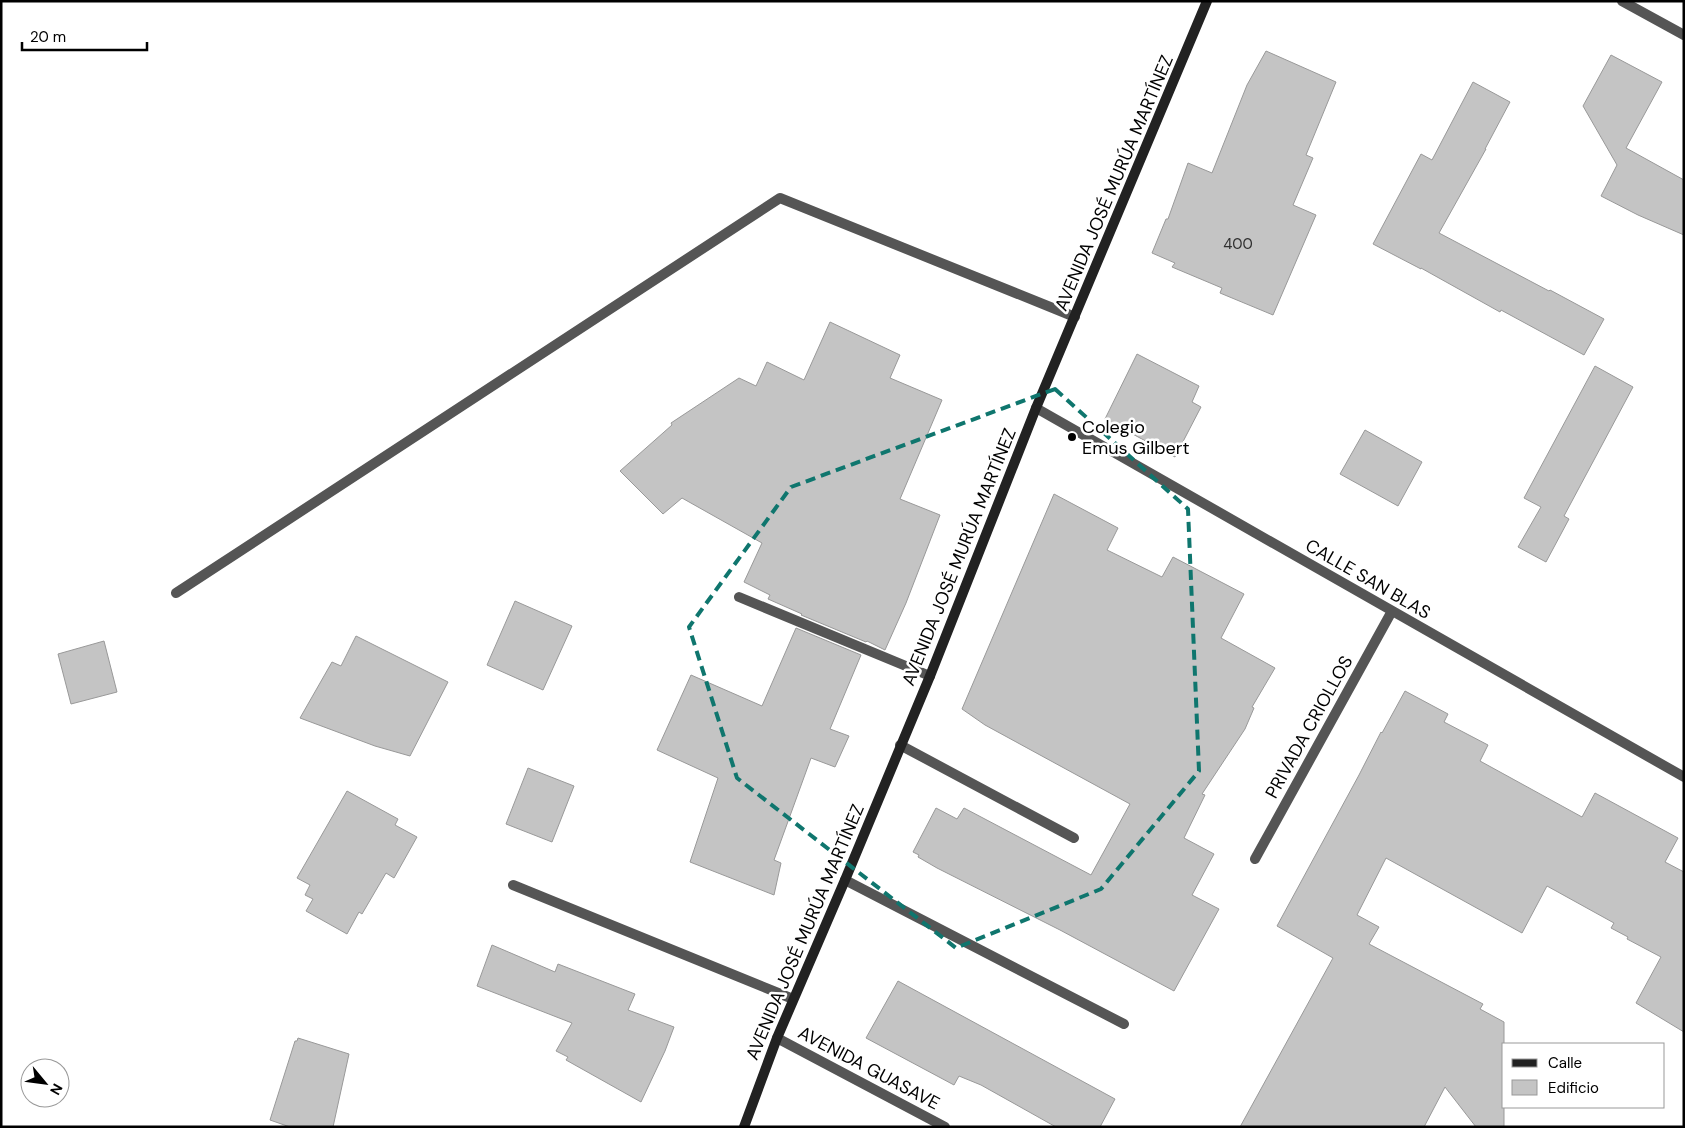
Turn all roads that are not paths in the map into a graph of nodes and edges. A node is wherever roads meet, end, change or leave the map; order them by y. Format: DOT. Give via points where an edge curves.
graph roads {
  1 [pos="1207,1"];
  2 [pos="1622,1"];
  3 [pos="1684,35"];
  4 [pos="1075,317"];
  5 [pos="1036,408"];
  6 [pos="176,593"];
  7 [pos="739,597"];
  8 [pos="1392,611"];
  9 [pos="930,676"];
  10 [pos="900,745"];
  11 [pos="1684,777"];
  12 [pos="1074,838"];
  13 [pos="1255,858"];
  14 [pos="845,880"];
  15 [pos="513,885"];
  16 [pos="793,1000"];
  17 [pos="1124,1024"];
  18 [pos="777,1038"];
  19 [pos="744,1127"];
  20 [pos="944,1127"];
  1 -- 4 [label="main road, AVENIDA JOSÉ MURÚA MARTÍNEZ"];
  2 -- 3 [label="street"];
  4 -- 5 [label="main road, AVENIDA JOSÉ MURÚA MARTÍNEZ"];
  4 -- 6 [label="street" via="780,198"];
  5 -- 8 [label="street, CALLE SAN BLAS"];
  5 -- 9 [label="main road, AVENIDA JOSÉ MURÚA MARTÍNEZ"];
  7 -- 9 [label="street"];
  8 -- 11 [label="street, CALLE SAN BLAS"];
  8 -- 13 [label="street, PRIVADA CRIOLLOS"];
  9 -- 10 [label="main road, AVENIDA JOSÉ MURÚA MARTÍNEZ"];
  10 -- 12 [label="street"];
  10 -- 14 [label="main road, AVENIDA JOSÉ MURÚA MARTÍNEZ"];
  14 -- 16 [label="main road, AVENIDA JOSÉ MURÚA MARTÍNEZ"];
  14 -- 17 [label="street"];
  15 -- 16 [label="street"];
  16 -- 18 [label="main road, AVENIDA JOSÉ MURÚA MARTÍNEZ"];
  18 -- 19 [label="main road, AVENIDA JOSÉ MURÚA MARTÍNEZ"];
  18 -- 20 [label="street, AVENIDA GUASAVE"];
}
